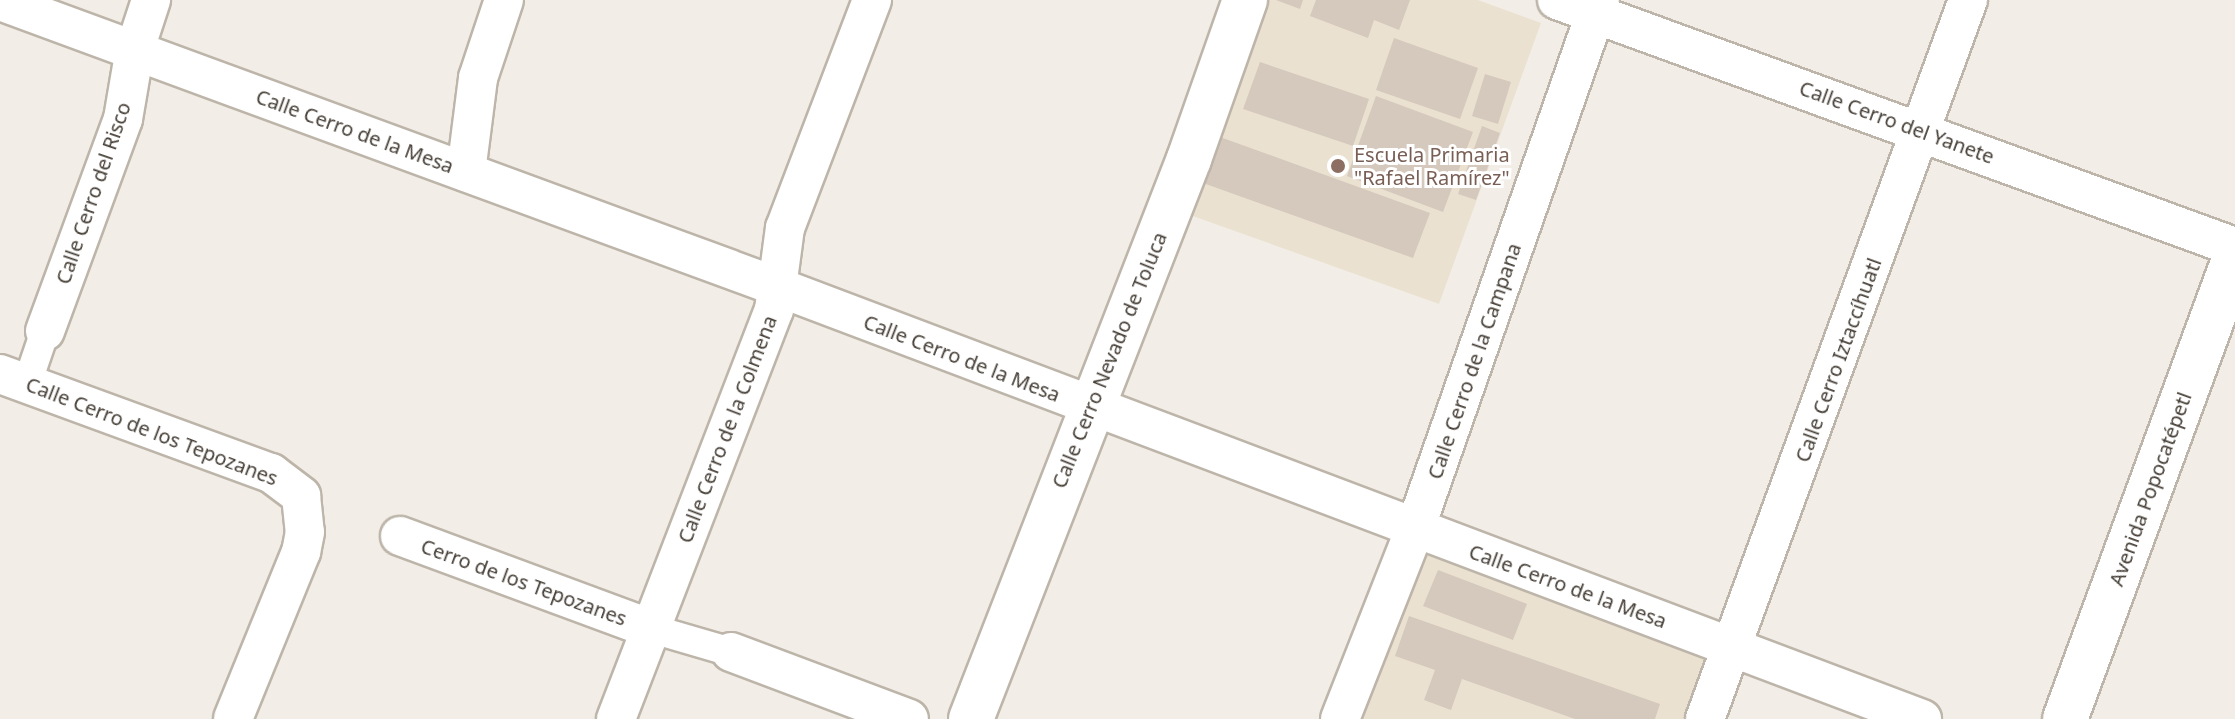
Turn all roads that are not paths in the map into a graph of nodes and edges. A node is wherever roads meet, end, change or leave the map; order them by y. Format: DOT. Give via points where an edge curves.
graph roads {
  1 [pos="151,0"];
  2 [pos="504,0"];
  3 [pos="872,0"];
  4 [pos="1245,0"];
  5 [pos="1557,0"];
  6 [pos="1968,0"];
  7 [pos="0,1"];
  8 [pos="1598,7"];
  9 [pos="135,49"];
  10 [pos="1923,131"];
  11 [pos="466,172"];
  12 [pos="2235,247"];
  13 [pos="2235,258"];
  14 [pos="778,287"];
  15 [pos="45,331"];
  16 [pos="14,379"];
  17 [pos="1089,407"];
  18 [pos="1415,529"];
  19 [pos="400,536"];
  20 [pos="649,628"];
  21 [pos="1733,647"];
  22 [pos="731,652"];
  23 [pos="233,719"];
  24 [pos="616,719"];
  25 [pos="909,719"];
  26 [pos="971,719"];
  27 [pos="1340,719"];
  28 [pos="1705,719"];
  29 [pos="1922,719"];
  30 [pos="2065,719"];
  1 -- 9 [label="street, Calle Cerro del Risco"];
  2 -- 11 [label="street" via="478,78"];
  3 -- 14 [label="street, Calle Cerro de la Colmena" via="785,228"];
  4 -- 17 [label="street, Calle Cerro Nevado de Toluca" via="1189,159"];
  5 -- 8 [label="street, Calle Cerro del Yanete"];
  6 -- 10 [label="street, Calle Cerro Iztaccíhuatl"];
  7 -- 9 [label="street, Calle Cerro de la Mesa"];
  8 -- 10 [label="street, Calle Cerro del Yanete"];
  8 -- 18 [label="street, Calle Cerro de la Campana"];
  9 -- 11 [label="street, Calle Cerro de la Mesa"];
  9 -- 15 [label="street, Calle Cerro del Risco" via="123,119"];
  10 -- 12 [label="street, Calle Cerro del Yanete"];
  10 -- 21 [label="street, Calle Cerro Iztaccíhuatl"];
  11 -- 14 [label="street, Calle Cerro de la Mesa"];
  13 -- 30 [label="street, Avenida Popocatépetl"];
  14 -- 17 [label="street, Calle Cerro de la Mesa"];
  14 -- 20 [label="street, Calle Cerro de la Colmena"];
  15 -- 16 [label="street, Calle Cerro del Risco"];
  16 -- 23 [label="street, Calle Cerro de los Tepozanes" via="271,473 301,496 301,552"];
  17 -- 18 [label="street, Calle Cerro de la Mesa"];
  17 -- 26 [label="street, Calle Cerro Nevado de Toluca"];
  18 -- 21 [label="street, Calle Cerro de la Mesa"];
  18 -- 27 [label="street, Calle Cerro de la Campana"];
  19 -- 20 [label="street, Cerro de los Tepozanes"];
  20 -- 22 [label="street"];
  20 -- 24 [label="street, Calle Cerro de la Colmena"];
  21 -- 28 [label="street, Calle Cerro Iztaccíhuatl"];
  21 -- 29 [label="street, Calle Cerro de la Mesa"];
  22 -- 25 [label="street"];
}
